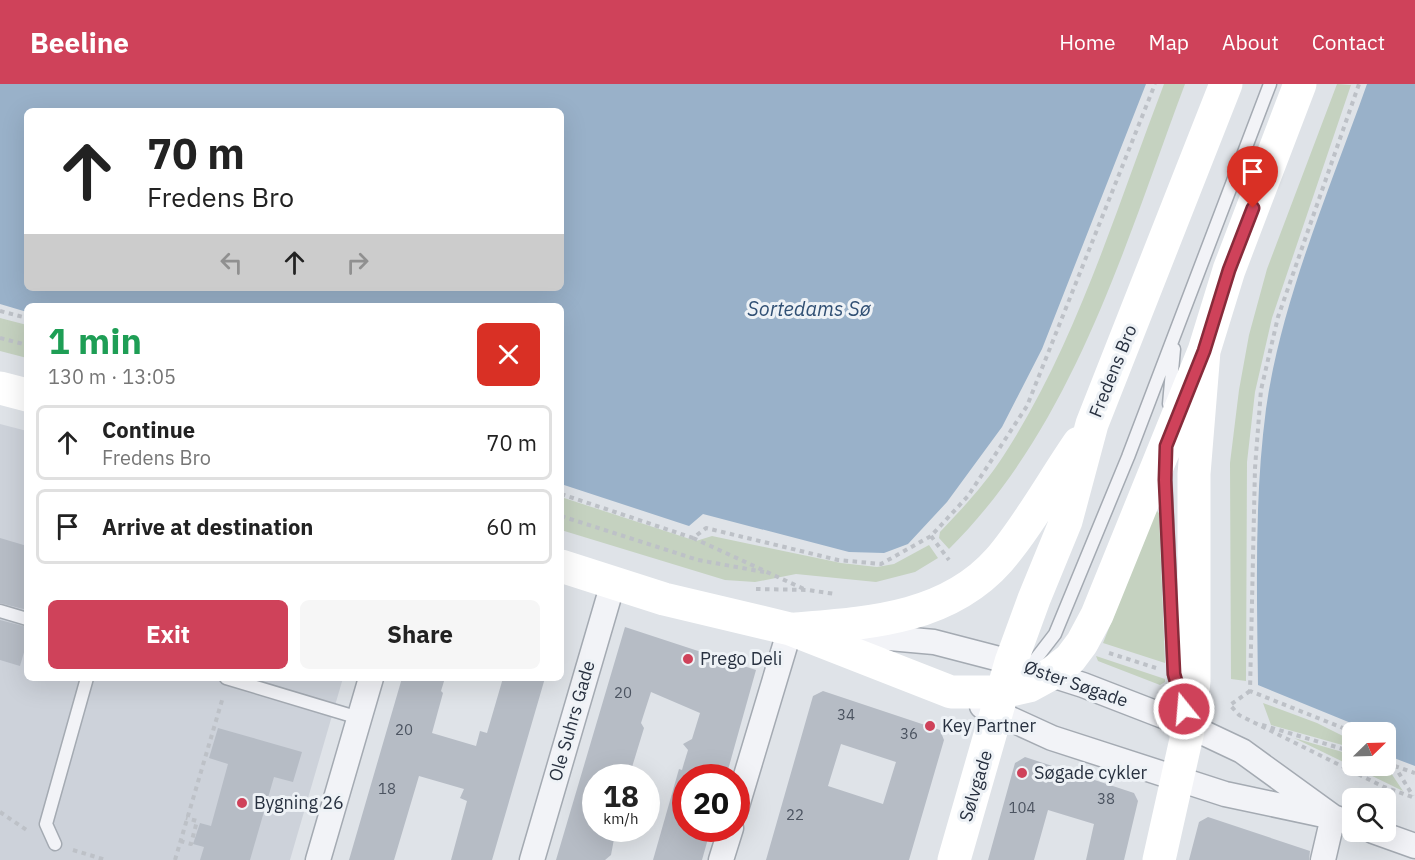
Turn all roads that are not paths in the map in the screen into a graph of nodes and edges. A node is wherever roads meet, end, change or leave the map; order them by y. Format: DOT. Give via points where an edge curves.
graph roads {
  1 [pos="1226,84"];
  2 [pos="1270,84"];
  3 [pos="1300,84"];
  4 [pos="1176,334"];
  5 [pos="1204,351"];
  6 [pos="0,388"];
  7 [pos="24,394"];
  8 [pos="1092,424"];
  9 [pos="1166,446"];
  10 [pos="564,567"];
  11 [pos="613,583"];
  12 [pos="0,611"];
  13 [pos="24,618"];
  14 [pos="790,629"];
  15 [pos="86,681"];
  16 [pos="236,681"];
  17 [pos="369,681"];
  18 [pos="1018,682"];
  19 [pos="359,718"];
  20 [pos="1189,726"];
  21 [pos="750,764"];
  22 [pos="1179,778"];
  23 [pos="1342,819"];
  24 [pos="1342,820"];
  25 [pos="1342,822"];
  26 [pos="1396,839"];
  27 [pos="727,842"];
  28 [pos="55,844"];
  29 [pos="1415,846"];
  30 [pos="318,860"];
  31 [pos="532,860"];
  32 [pos="721,860"];
  33 [pos="954,860"];
  34 [pos="1159,860"];
  35 [pos="1323,860"];
  1 -- 8 [label="street, Fredens Bro"];
  2 -- 4 [label="lane"];
  3 -- 5 [label="street" via="1229,270"];
  4 -- 9 [label="lane"];
  4 -- 18 [label="lane" via="1055,634"];
  5 -- 9 [label="street"];
  5 -- 20 [label="street" via="1194,474 1195,655"];
  6 -- 7 [label="street"];
  8 -- 14 [label="street" via="999,560 968,587 933,605 893,618"];
  8 -- 18 [label="street, Fredens Bro" via="1066,521 1034,599"];
  9 -- 18 [label="street" via="1082,644 1070,659"];
  9 -- 20 [label="lane" via="1174,674"];
  10 -- 11 [label="street, Øster Søgade"];
  11 -- 14 [label="street, Øster Søgade"];
  11 -- 31 [label="street, Ole Suhrs Gade"];
  12 -- 13 [label="lane"];
  14 -- 18 [label="street, Øster Søgade" via="934,642"];
  14 -- 18 [label="street, Øster Søgade" via="951,692"];
  14 -- 21 [label="street"];
  15 -- 28 [label="lane" via="46,824"];
  16 -- 19 [label="lane"];
  17 -- 19 [label="street"];
  18 -- 20 [label="street, Øster Søgade"];
  18 -- 22 [label="street, Øster Søgade" via="1052,738"];
  18 -- 33 [label="street, Sølvgade"];
  19 -- 30 [label="street"];
  20 -- 22 [label="street"];
  20 -- 23 [label="street, Øster Søgade" via="1242,751"];
  22 -- 24 [label="street, Øster Søgade" via="1225,794"];
  22 -- 34 [label="street"];
  25 -- 35 [label="street"];
  26 -- 29 [label="street"];
  27 -- 32 [label="street"];
}
